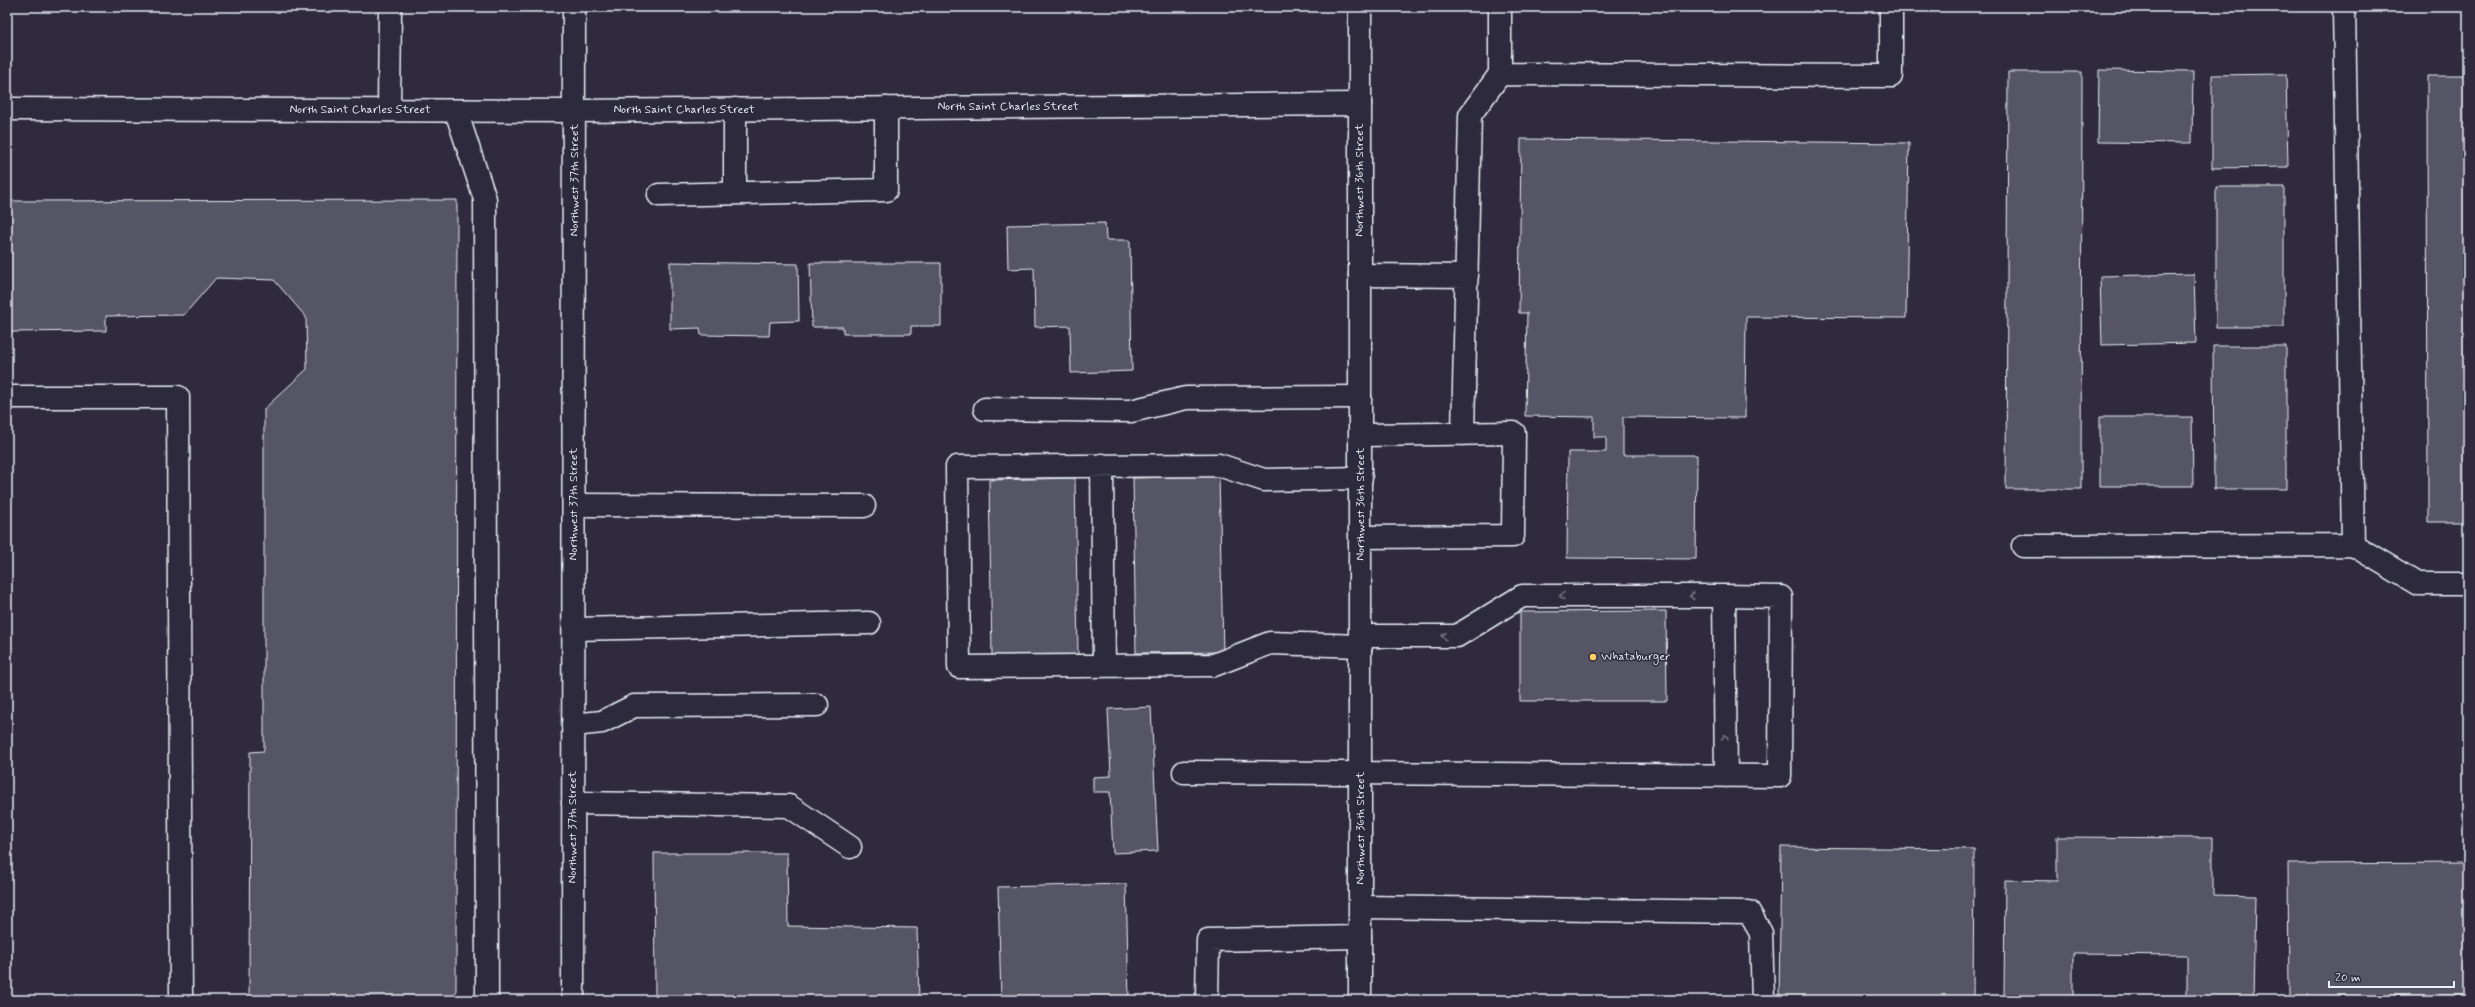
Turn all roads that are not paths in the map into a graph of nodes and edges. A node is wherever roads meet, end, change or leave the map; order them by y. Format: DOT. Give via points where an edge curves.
graph roads {
  1 [pos="390,7"];
  2 [pos="574,7"];
  3 [pos="1360,7"];
  4 [pos="1500,7"];
  5 [pos="1891,7"];
  6 [pos="2344,7"];
  7 [pos="1500,74"];
  8 [pos="1360,104"];
  9 [pos="886,108"];
  10 [pos="7,109"];
  11 [pos="735,109"];
  12 [pos="389,110"];
  13 [pos="456,111"];
  14 [pos="575,111"];
  15 [pos="735,193"];
  16 [pos="659,195"];
  17 [pos="1360,275"];
  18 [pos="1467,276"];
  19 [pos="7,397"];
  20 [pos="1360,397"];
  21 [pos="985,409"];
  22 [pos="1463,434"];
  23 [pos="1361,435"];
  24 [pos="1102,465"];
  25 [pos="1361,478"];
  26 [pos="574,505"];
  27 [pos="864,506"];
  28 [pos="1361,537"];
  29 [pos="2353,545"];
  30 [pos="2023,546"];
  31 [pos="2468,584"];
  32 [pos="1724,596"];
  33 [pos="869,623"];
  34 [pos="574,629"];
  35 [pos="1361,641"];
  36 [pos="1104,666"];
  37 [pos="817,705"];
  38 [pos="574,725"];
  39 [pos="1184,772"];
  40 [pos="1361,773"];
  41 [pos="1726,776"];
  42 [pos="574,803"];
  43 [pos="850,847"];
  44 [pos="1361,907"];
  45 [pos="1360,937"];
  46 [pos="181,1000"];
  47 [pos="487,1000"];
  48 [pos="573,1000"];
  49 [pos="1207,1000"];
  50 [pos="1360,1000"];
  51 [pos="1763,1000"];
  1 -- 12 [label="street"];
  2 -- 14 [label="street, Northwest 37th Street"];
  3 -- 8 [label="street, Northwest 36th Street"];
  4 -- 7 [label="street"];
  5 -- 7 [label="street" via="1891,76"];
  6 -- 29 [label="street"];
  7 -- 18 [label="street" via="1470,115"];
  8 -- 9 [label="street, North Saint Charles Street"];
  8 -- 17 [label="street, Northwest 36th Street"];
  9 -- 11 [label="street, North Saint Charles Street"];
  9 -- 15 [label="street" via="886,190"];
  10 -- 12 [label="street, North Saint Charles Street"];
  11 -- 14 [label="street, North Saint Charles Street"];
  11 -- 15 [label="street"];
  12 -- 13 [label="street, North Saint Charles Street"];
  13 -- 14 [label="street, North Saint Charles Street"];
  13 -- 47 [label="street" via="485,199"];
  14 -- 26 [label="street, Northwest 37th Street"];
  15 -- 16 [label="street"];
  17 -- 18 [label="street"];
  17 -- 20 [label="street, Northwest 36th Street"];
  18 -- 22 [label="street"];
  19 -- 46 [label="street" via="178,397"];
  20 -- 21 [label="street" via="1186,398 1131,410"];
  20 -- 23 [label="street, Northwest 36th Street"];
  22 -- 23 [label="street"];
  22 -- 28 [label="street" via="1514,433 1513,536"];
  23 -- 25 [label="street, Northwest 36th Street"];
  24 -- 25 [label="street" via="1218,465 1264,480"];
  24 -- 36 [label="street"];
  24 -- 36 [label="street" via="957,466 957,497 959,667"];
  25 -- 28 [label="street, Northwest 36th Street"];
  26 -- 27 [label="street"];
  26 -- 34 [label="street, Northwest 37th Street"];
  28 -- 35 [label="street, Northwest 36th Street"];
  29 -- 30 [label="street"];
  29 -- 31 [label="street" via="2418,584"];
  32 -- 35 [label="street, one-way" via="1522,596 1457,636"];
  41 -- 32 [label="street, one-way"];
  32 -- 41 [label="street" via="1780,597 1780,776"];
  33 -- 34 [label="street"];
  34 -- 38 [label="street, Northwest 37th Street"];
  35 -- 36 [label="street" via="1270,643 1214,665"];
  35 -- 40 [label="street, Northwest 36th Street"];
  37 -- 38 [label="street" via="634,706 602,722"];
  38 -- 42 [label="street, Northwest 37th Street"];
  39 -- 40 [label="street"];
  40 -- 41 [label="street"];
  40 -- 44 [label="street, Northwest 36th Street"];
  42 -- 43 [label="street" via="789,806"];
  42 -- 48 [label="street, Northwest 37th Street"];
  44 -- 45 [label="street, Northwest 36th Street"];
  44 -- 51 [label="street" via="1749,912 1761,933"];
  45 -- 49 [label="street" via="1208,940"];
  45 -- 50 [label="street, Northwest 36th Street"];
}
